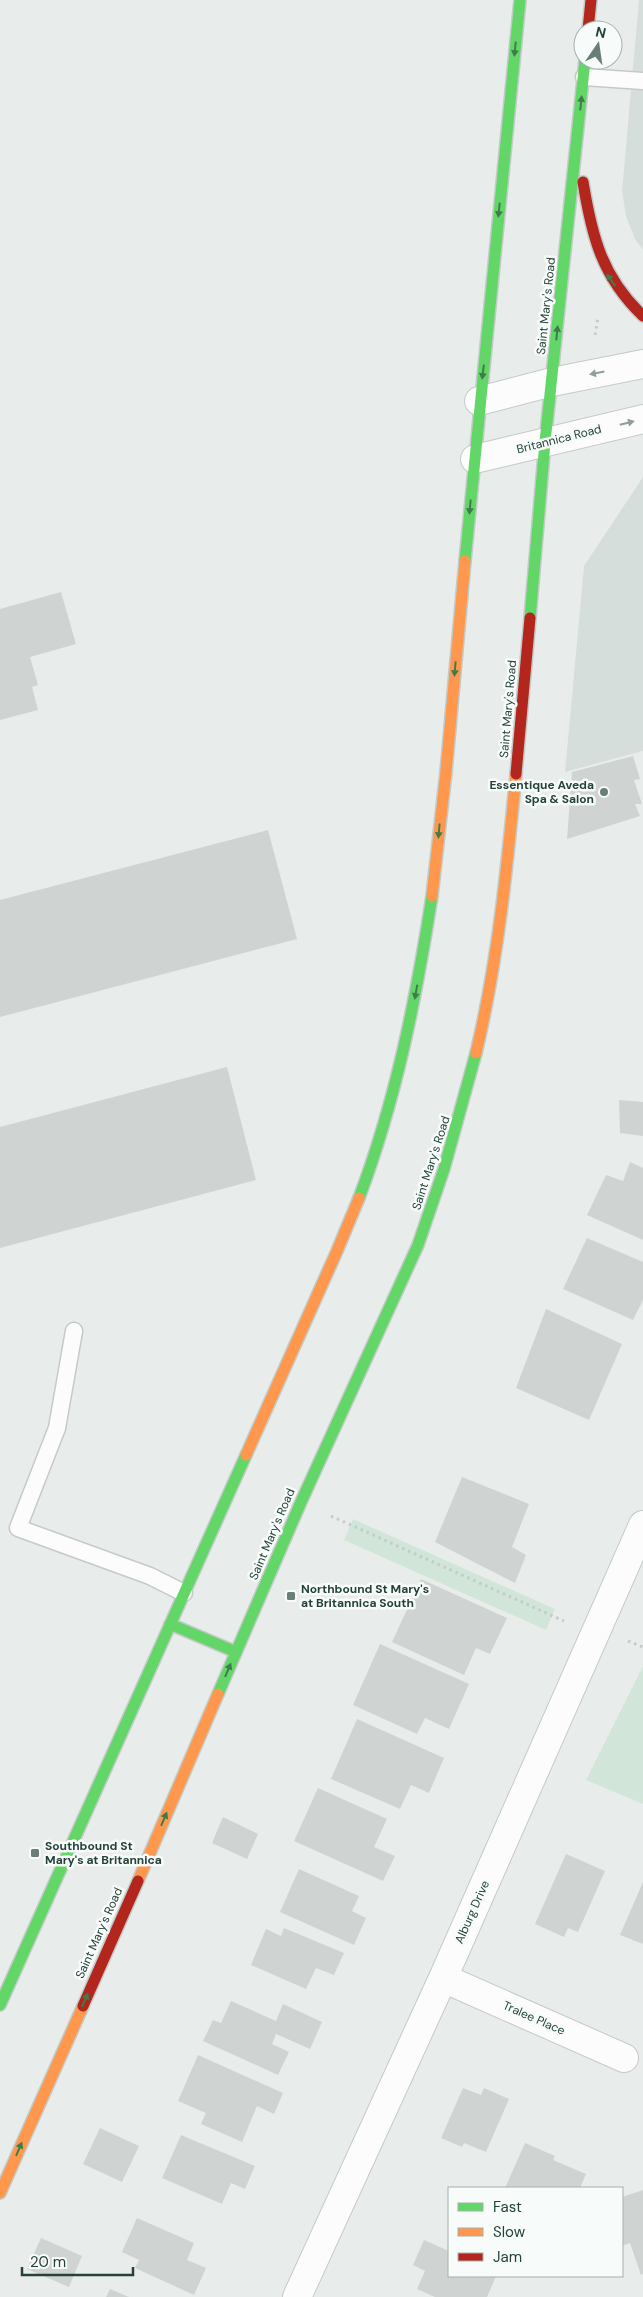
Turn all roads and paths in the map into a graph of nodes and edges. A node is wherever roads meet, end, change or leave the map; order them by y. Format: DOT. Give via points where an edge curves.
graph roads {
  1 [pos="520,0"];
  2 [pos="591,0"];
  3 [pos="589,20"];
  4 [pos="584,70"];
  5 [pos="584,77"];
  6 [pos="643,81"];
  7 [pos="577,145"];
  8 [pos="643,316"];
  9 [pos="643,364"];
  10 [pos="552,382"];
  11 [pos="479,401"];
  12 [pos="643,419"];
  13 [pos="545,442"];
  14 [pos="475,459"];
  15 [pos="74,1331"];
  16 [pos="301,1502"];
  17 [pos="643,1525"];
  18 [pos="184,1593"];
  19 [pos="170,1624"];
  20 [pos="595,1631"];
  21 [pos="643,1647"];
  22 [pos="236,1652"];
  23 [pos="443,1978"];
  24 [pos="0,2005"];
  25 [pos="624,2058"];
  26 [pos="0,2194"];
  27 [pos="298,2297"];
  1 -- 11 [label="main road, one-way"];
  2 -- 3 [label="main road"];
  4 -- 5 [label="main road, Saint Mary's Road"];
  5 -- 6 [label="lane"];
  7 -- 5 [label="main road, Saint Mary's Road, one-way"];
  8 -- 7 [label="main road, one-way" via="606,273 590,228"];
  10 -- 7 [label="main road, Saint Mary's Road, one-way"];
  9 -- 10 [label="street, one-way"];
  10 -- 11 [label="street"];
  10 -- 13 [label="main road, Saint Mary's Road"];
  11 -- 14 [label="main road"];
  13 -- 12 [label="street, Britannica Road, one-way"];
  13 -- 14 [label="street, Britannica Road"];
  13 -- 16 [label="main road, Saint Mary's Road" via="507,871 480,1035 444,1170 418,1245"];
  14 -- 18 [label="main road, one-way" via="438,846 414,1008 398,1077 343,1241"];
  15 -- 18 [label="lane" via="57,1428 18,1528 150,1576"];
  16 -- 20 [label="path" via="573,1625"];
  16 -- 22 [label="main road, Saint Mary's Road"];
  17 -- 20 [label="street, Alburg Drive"];
  18 -- 19 [label="main road"];
  19 -- 22 [label="main road"];
  19 -- 24 [label="main road"];
  20 -- 21 [label="path"];
  20 -- 23 [label="street, Alburg Drive"];
  26 -- 22 [label="main road, Saint Mary's Road, one-way"];
  23 -- 25 [label="street, Tralee Place"];
  23 -- 27 [label="street, Alburg Drive"];
}
